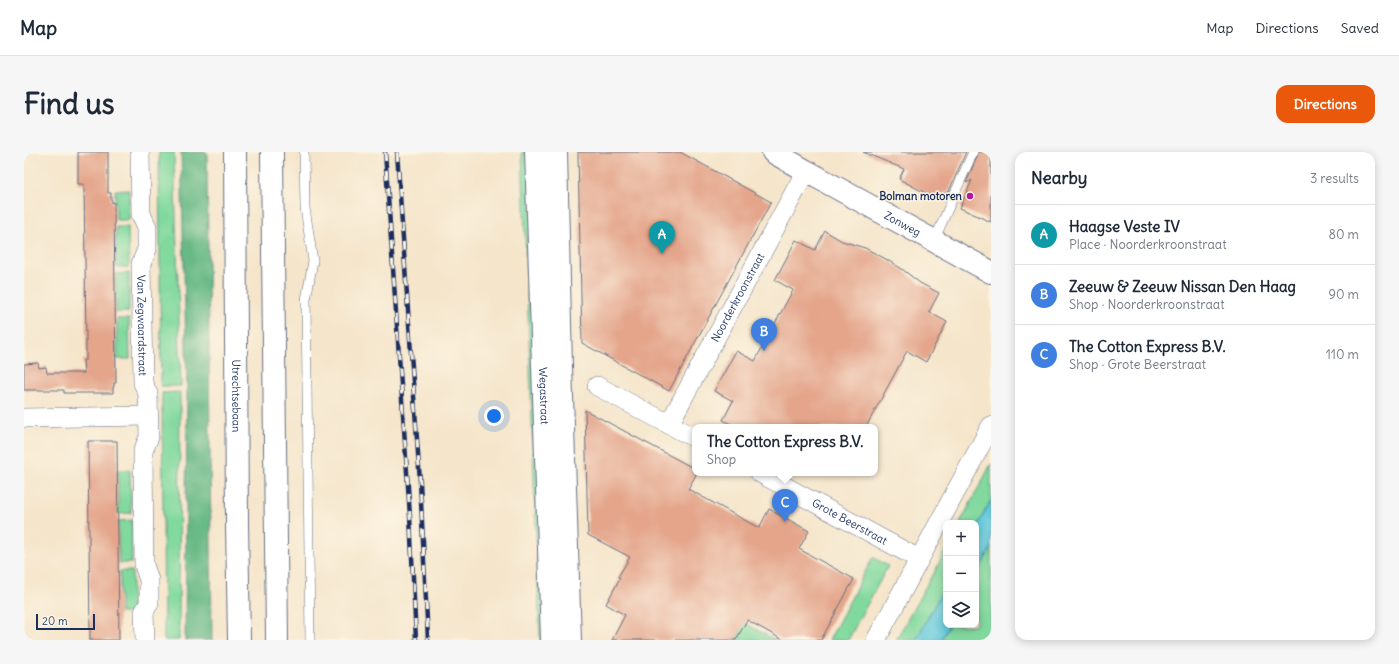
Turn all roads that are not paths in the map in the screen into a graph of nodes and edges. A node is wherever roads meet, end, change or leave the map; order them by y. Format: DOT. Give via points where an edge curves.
graph roads {
  1 [pos="140,152"];
  2 [pos="235,152"];
  3 [pos="272,152"];
  4 [pos="304,152"];
  5 [pos="536,152"];
  6 [pos="556,152"];
  7 [pos="773,152"];
  8 [pos="973,152"];
  9 [pos="806,171"];
  10 [pos="934,241"];
  11 [pos="991,272"];
  12 [pos="597,386"];
  13 [pos="148,416"];
  14 [pos="24,418"];
  15 [pos="669,424"];
  16 [pos="991,426"];
  17 [pos="692,436"];
  18 [pos="766,476"];
  19 [pos="919,559"];
  20 [pos="145,640"];
  21 [pos="239,640"];
  22 [pos="277,640"];
  23 [pos="310,640"];
  24 [pos="552,640"];
  25 [pos="570,640"];
  26 [pos="876,640"];
  1 -- 13 [label="street, Van Zegwaardstraat" via="141,214 146,226 147,249 141,264 142,383 148,394"];
  2 -- 21 [label="main road, Utrechtsebaan"];
  3 -- 22 [label="main road"];
  4 -- 23 [label="lane" via="305,208 313,261 306,300"];
  5 -- 24 [label="main road, Wegastraat"];
  6 -- 25 [label="main road, Wegastraat"];
  7 -- 9 [label="main road, Zonweg"];
  8 -- 10 [label="lane"];
  9 -- 10 [label="main road, Zonweg"];
  9 -- 15 [label="street, Noorderkroonstraat"];
  10 -- 11 [label="main road, Zonweg"];
  12 -- 15 [label="street"];
  13 -- 14 [label="street"];
  13 -- 20 [label="street, Van Zegwaardstraat" via="149,437 143,451 144,565 149,580 149,603 144,612"];
  15 -- 17 [label="street"];
  16 -- 19 [label="street"];
  18 -- 19 [label="street, Grote Beerstraat"];
  19 -- 26 [label="street"];
}
